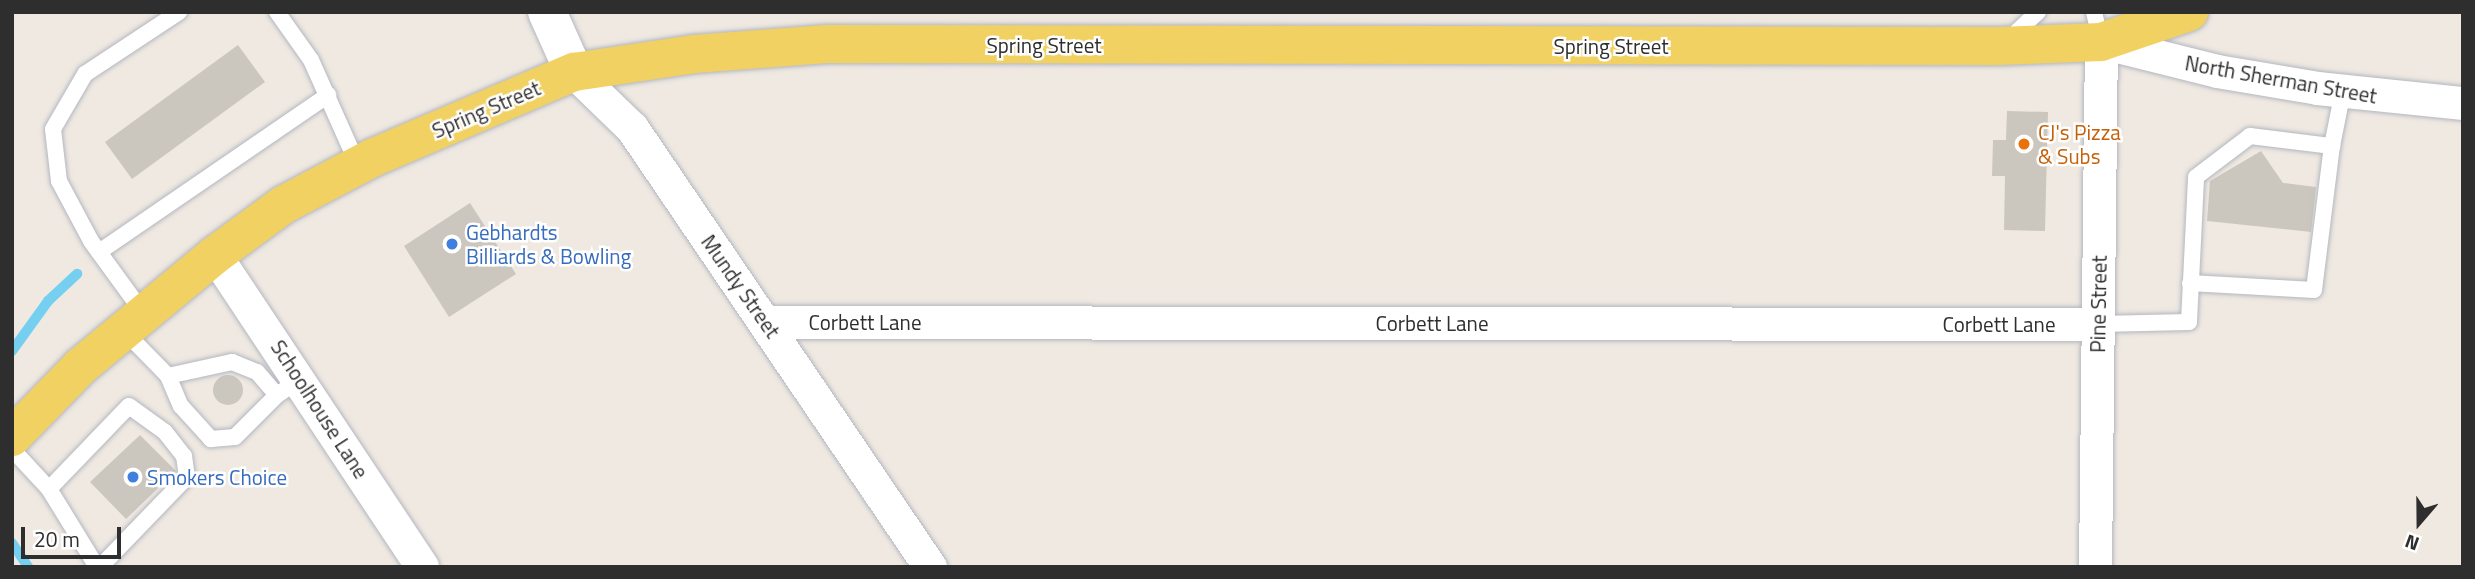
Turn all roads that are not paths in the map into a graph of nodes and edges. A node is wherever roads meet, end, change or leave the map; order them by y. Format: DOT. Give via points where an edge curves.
graph roads {
  1 [pos="179,12"];
  2 [pos="277,12"];
  3 [pos="547,12"];
  4 [pos="2038,12"];
  5 [pos="2189,12"];
  6 [pos="2100,22"];
  7 [pos="1999,46"];
  8 [pos="574,72"];
  9 [pos="2343,91"];
  10 [pos="328,95"];
  11 [pos="2463,103"];
  12 [pos="2332,146"];
  13 [pos="358,165"];
  14 [pos="99,252"];
  15 [pos="215,255"];
  16 [pos="2190,283"];
  17 [pos="134,322"];
  18 [pos="767,322"];
  19 [pos="2098,324"];
  20 [pos="168,376"];
  21 [pos="289,387"];
  22 [pos="12,437"];
  23 [pos="12,449"];
  24 [pos="49,489"];
  25 [pos="99,567"];
  26 [pos="422,567"];
  27 [pos="930,567"];
  28 [pos="2095,567"];
  1 -- 14 [label="lane" via="85,74 53,129 59,181"];
  2 -- 10 [label="lane" via="311,60"];
  3 -- 8 [label="main road, Mundy Street"];
  4 -- 7 [label="lane"];
  5 -- 6 [label="main road, Spring Street"];
  6 -- 7 [label="main road, Spring Street"];
  6 -- 9 [label="street, North Sherman Street" via="2217,71"];
  6 -- 19 [label="street, Pine Street"];
  7 -- 8 [label="main road, Spring Street" via="827,44 694,54"];
  8 -- 13 [label="main road, Spring Street"];
  8 -- 18 [label="street, Mundy Street" via="632,128"];
  9 -- 11 [label="street, North Sherman Street"];
  9 -- 12 [label="lane"];
  10 -- 13 [label="lane"];
  10 -- 14 [label="lane"];
  12 -- 16 [label="lane" via="2250,136 2196,177"];
  12 -- 16 [label="lane" via="2314,290"];
  13 -- 15 [label="main road, Spring Street" via="283,205"];
  14 -- 17 [label="lane"];
  15 -- 17 [label="main road, Spring Street"];
  15 -- 21 [label="street, Schoolhouse Lane"];
  16 -- 19 [label="lane" via="2189,321"];
  17 -- 20 [label="lane"];
  17 -- 22 [label="main road, Spring Street" via="80,367"];
  18 -- 19 [label="street, Corbett Lane"];
  18 -- 27 [label="street, Mundy Street"];
  19 -- 28 [label="street, Pine Street"];
  20 -- 21 [label="lane" via="232,362"];
  20 -- 21 [label="lane" via="181,406 211,439 235,437"];
  21 -- 26 [label="street, Schoolhouse Lane"];
  23 -- 24 [label="lane"];
  24 -- 25 [label="lane"];
  24 -- 25 [label="lane" via="130,406 165,432 184,456 187,477"];
}
